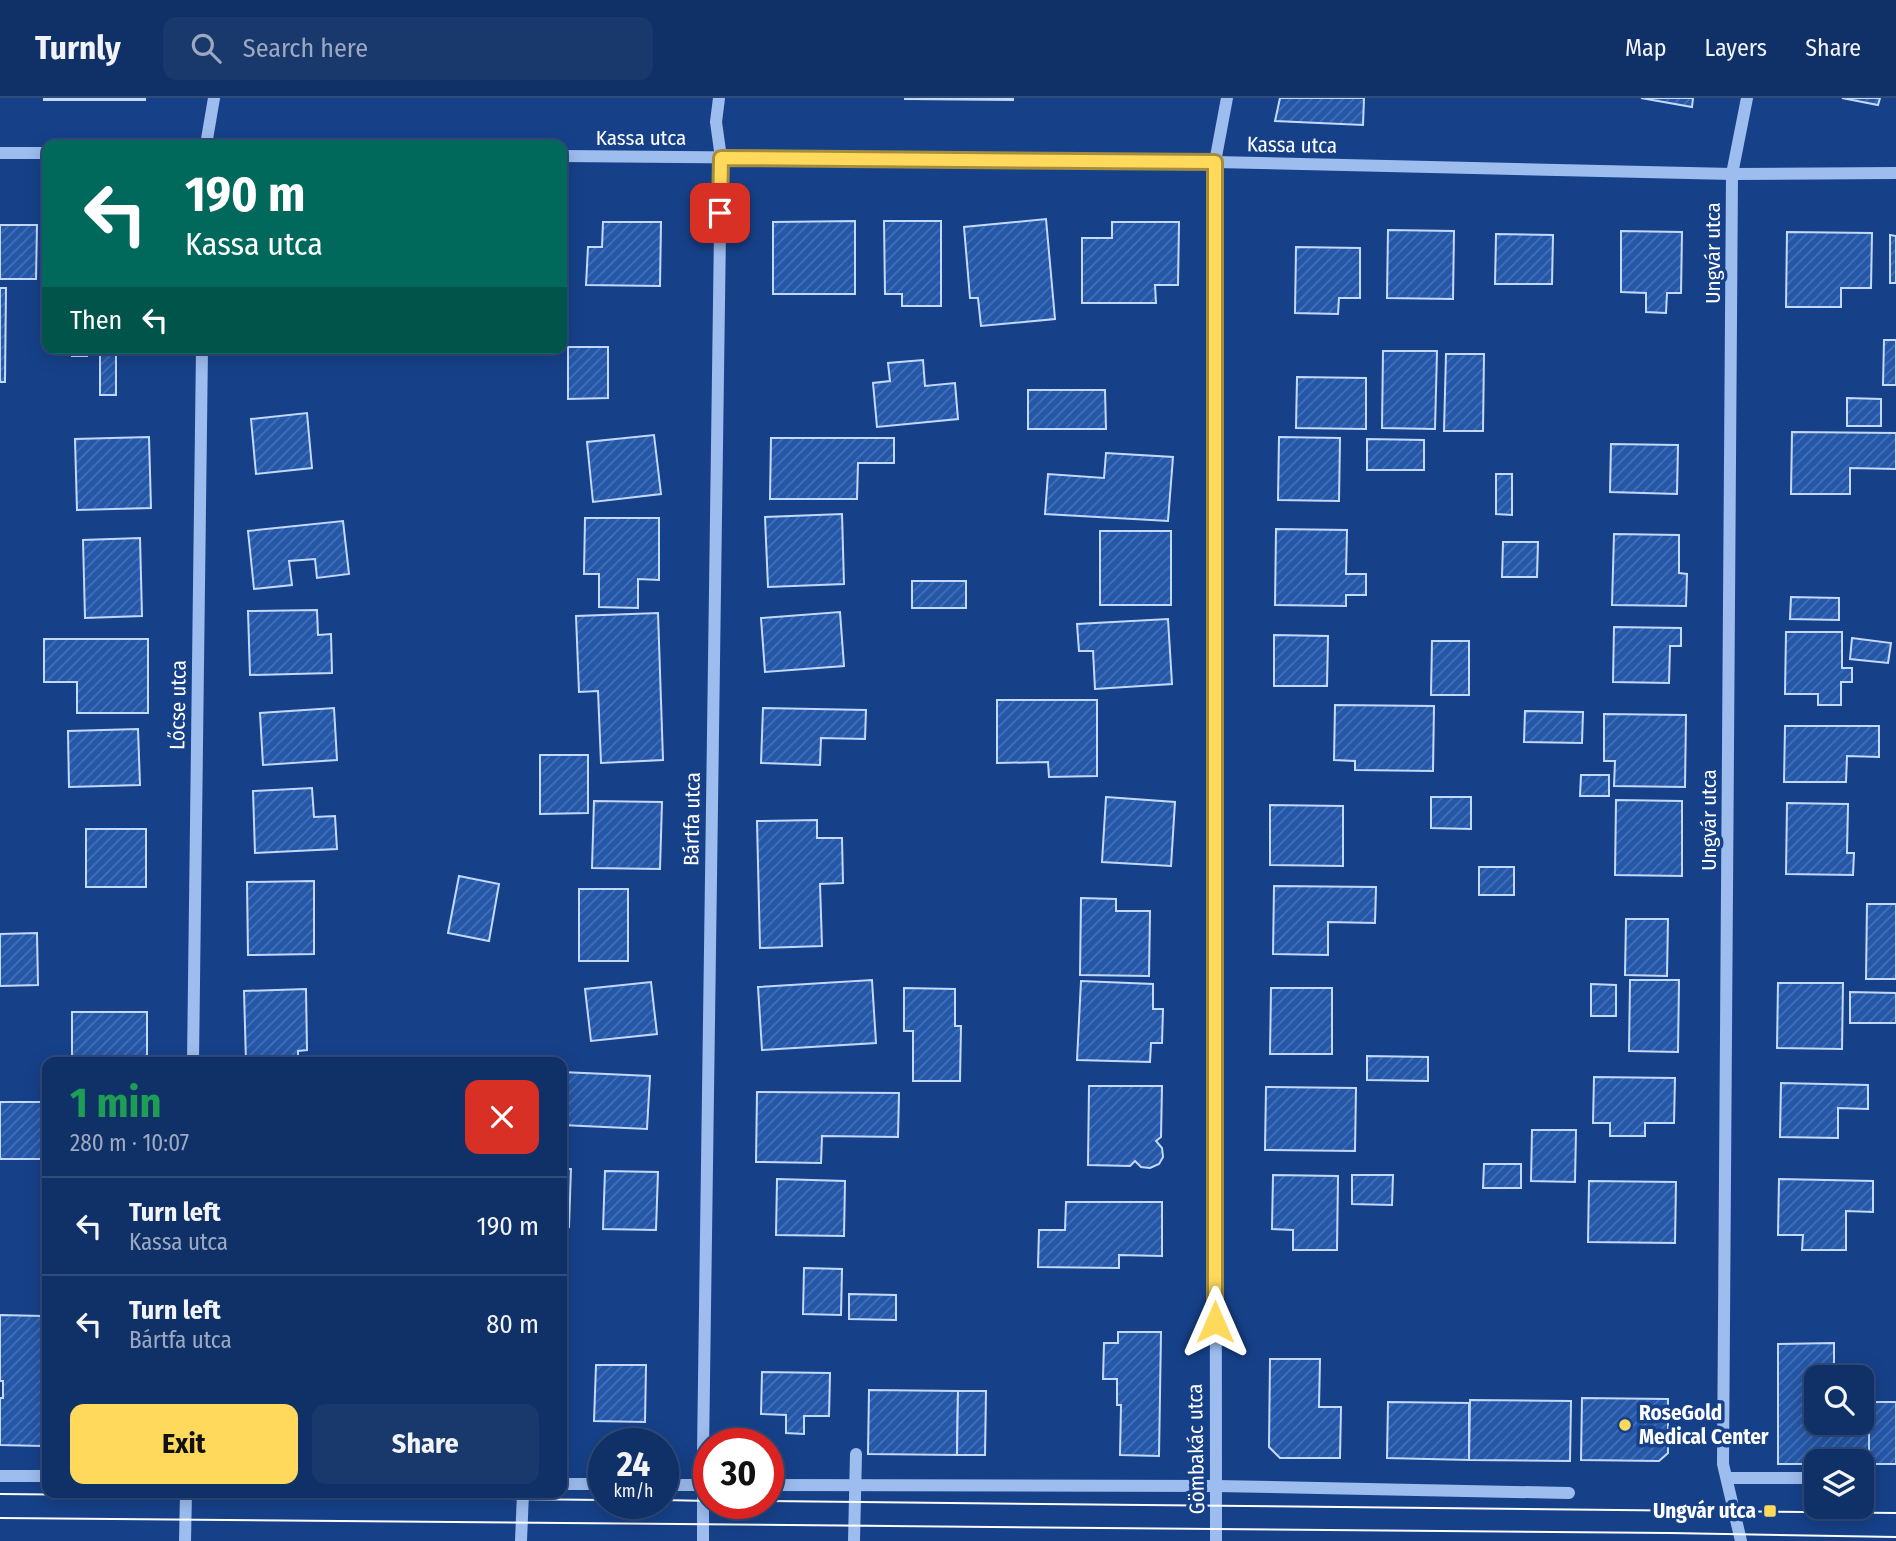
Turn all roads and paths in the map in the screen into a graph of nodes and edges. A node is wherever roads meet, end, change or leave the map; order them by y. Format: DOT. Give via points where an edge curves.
graph roads {
  1 [pos="214,98"];
  2 [pos="719,98"];
  3 [pos="1227,98"];
  4 [pos="1747,98"];
  5 [pos="207,140"];
  6 [pos="0,153"];
  7 [pos="42,153"];
  8 [pos="567,156"];
  9 [pos="721,158"];
  10 [pos="1215,162"];
  11 [pos="1896,173"];
  12 [pos="1732,174"];
  13 [pos="202,354"];
  14 [pos="193,1057"];
  15 [pos="707,1428"];
  16 [pos="856,1454"];
  17 [pos="0,1476"];
  18 [pos="42,1476"];
  19 [pos="1727,1478"];
  20 [pos="1804,1478"];
  21 [pos="567,1484"];
  22 [pos="588,1484"];
  23 [pos="784,1485"];
  24 [pos="855,1486"];
  25 [pos="1216,1486"];
  26 [pos="1569,1493"];
  27 [pos="186,1498"];
  28 [pos="523,1498"];
  29 [pos="704,1519"];
  30 [pos="185,1541"];
  31 [pos="521,1541"];
  32 [pos="703,1541"];
  33 [pos="854,1541"];
  34 [pos="1216,1541"];
  35 [pos="1741,1541"];
  1 -- 5 [label="street"];
  2 -- 9 [label="street, Bártfa utca" via="716,122"];
  3 -- 10 [label="street, Gömbakác utca"];
  4 -- 12 [label="street, Ungvár utca"];
  6 -- 7 [label="street"];
  8 -- 9 [label="street, Kassa utca"];
  9 -- 10 [label="street, Kassa utca"];
  9 -- 15 [label="street, Bártfa utca"];
  10 -- 12 [label="street, Kassa utca"];
  10 -- 25 [label="street, Gömbakác utca"];
  11 -- 12 [label="street, Kassa utca"];
  12 -- 19 [label="street, Ungvár utca" via="1723,1450"];
  13 -- 14 [label="street, Lőcse utca"];
  16 -- 24 [label="street"];
  17 -- 18 [label="street"];
  19 -- 20 [label="street"];
  19 -- 35 [label="street, Ungvár utca"];
  21 -- 22 [label="street"];
  23 -- 24 [label="street"];
  24 -- 25 [label="street"];
  24 -- 33 [label="street"];
  25 -- 26 [label="street"];
  25 -- 34 [label="street, Gömbakác utca"];
  27 -- 30 [label="street"];
  28 -- 31 [label="street"];
  29 -- 32 [label="street, Bártfa utca"];
}
